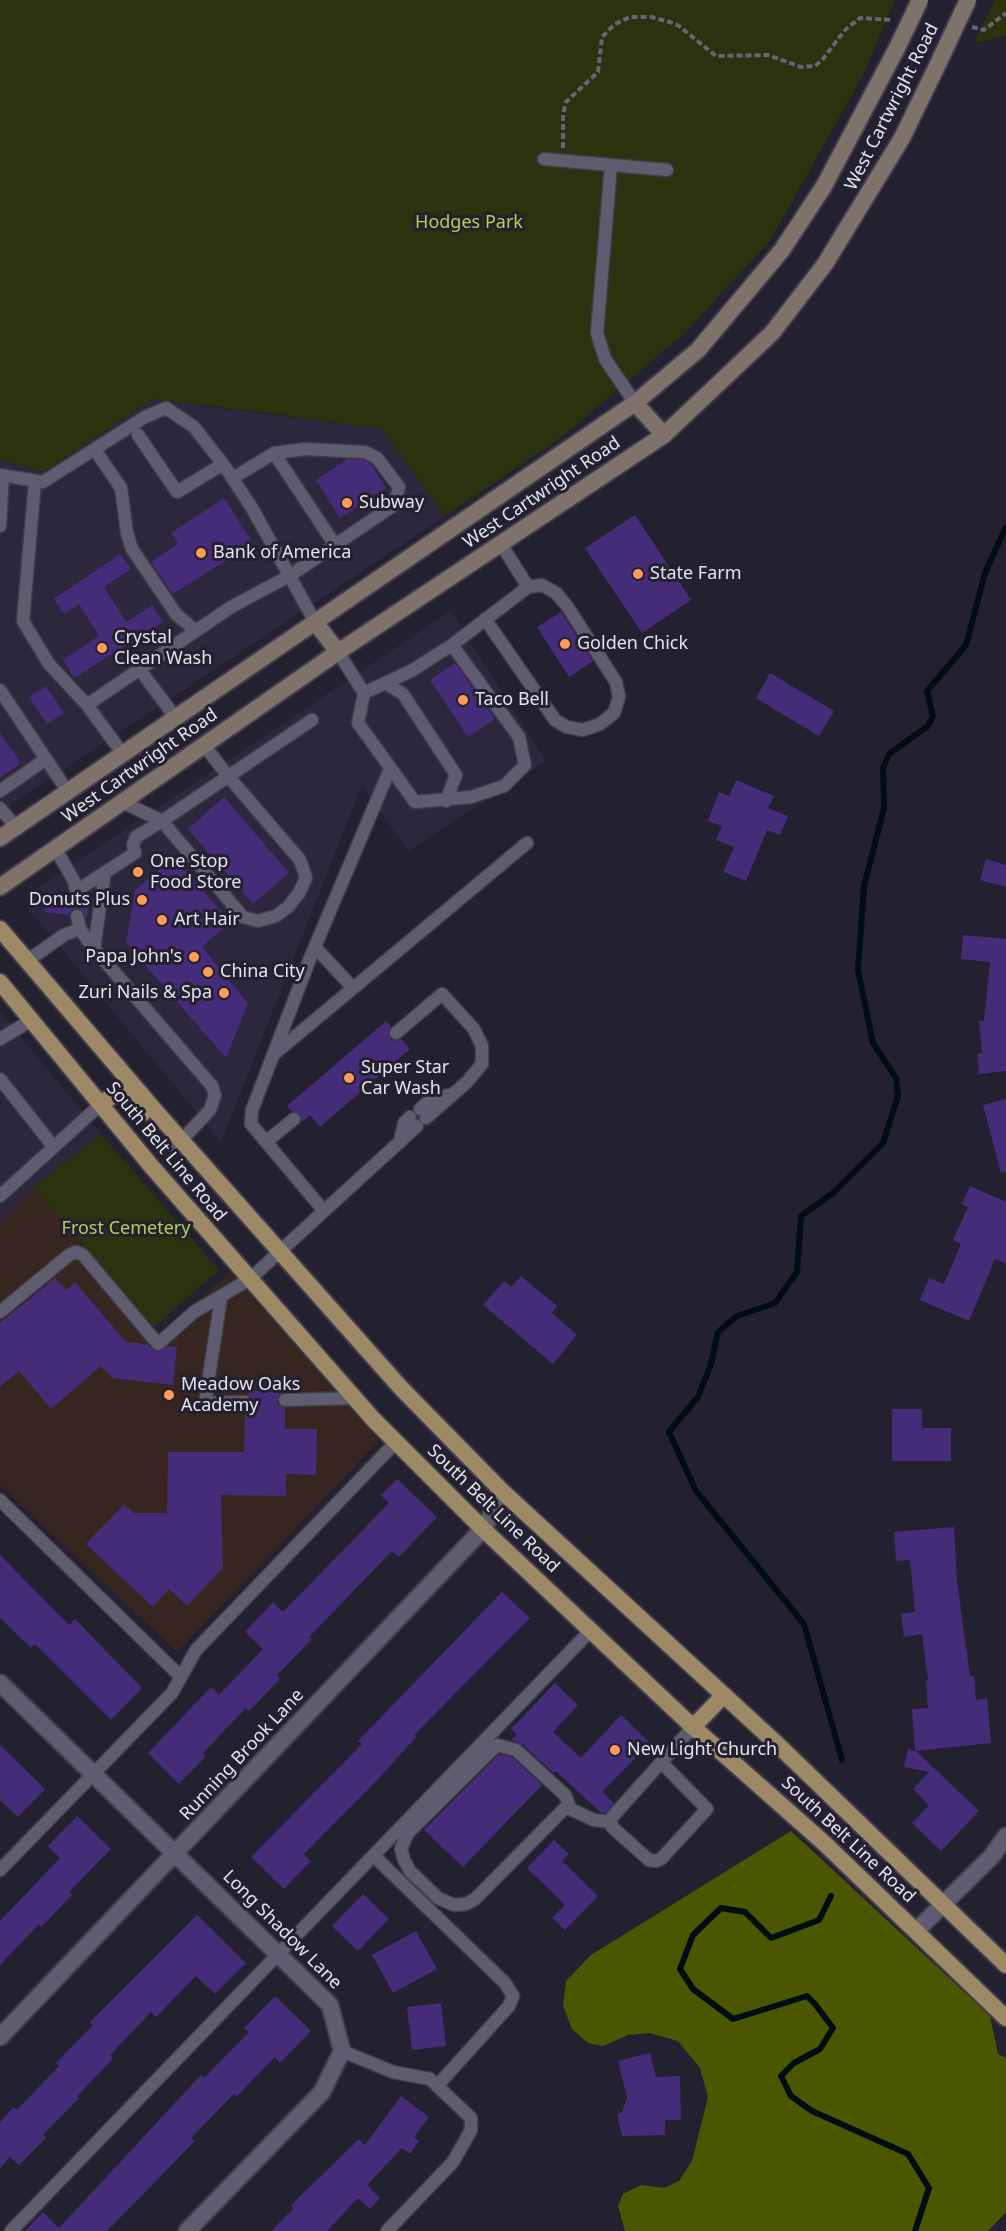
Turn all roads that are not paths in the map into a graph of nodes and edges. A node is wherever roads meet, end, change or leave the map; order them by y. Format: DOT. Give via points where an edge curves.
graph roads {
  1 [pos="920,0"];
  2 [pos="968,0"];
  3 [pos="544,159"];
  4 [pos="611,165"];
  5 [pos="668,170"];
  6 [pos="636,403"];
  7 [pos="138,435"];
  8 [pos="663,435"];
  9 [pos="95,450"];
  10 [pos="274,453"];
  11 [pos="223,464"];
  12 [pos="1,475"];
  13 [pos="232,478"];
  14 [pos="34,481"];
  15 [pos="0,526"];
  16 [pos="501,544"];
  17 [pos="335,545"];
  18 [pos="291,575"];
  19 [pos="528,587"];
  20 [pos="485,619"];
  21 [pos="315,622"];
  22 [pos="196,631"];
  23 [pos="452,645"];
  24 [pos="338,652"];
  25 [pos="140,670"];
  26 [pos="385,683"];
  27 [pos="0,690"];
  28 [pos="364,693"];
  29 [pos="87,705"];
  30 [pos="176,718"];
  31 [pos="312,720"];
  32 [pos="204,745"];
  33 [pos="123,754"];
  34 [pos="46,759"];
  35 [pos="390,769"];
  36 [pos="228,776"];
  37 [pos="0,791"];
  38 [pos="68,792"];
  39 [pos="446,801"];
  40 [pos="122,802"];
  41 [pos="0,808"];
  42 [pos="162,820"];
  43 [pos="16,827"];
  44 [pos="0,838"];
  45 [pos="527,843"];
  46 [pos="55,848"];
  47 [pos="105,872"];
  48 [pos="0,887"];
  49 [pos="77,916"];
  50 [pos="0,929"];
  51 [pos="80,929"];
  52 [pos="315,947"];
  53 [pos="94,949"];
  54 [pos="27,961"];
  55 [pos="0,982"];
  56 [pos="353,988"];
  57 [pos="30,1021"];
  58 [pos="396,1033"];
  59 [pos="0,1039"];
  60 [pos="273,1056"];
  61 [pos="0,1079"];
  62 [pos="455,1093"];
  63 [pos="100,1104"];
  64 [pos="294,1119"];
  65 [pos="421,1121"];
  66 [pos="266,1142"];
  67 [pos="399,1142"];
  68 [pos="178,1144"];
  69 [pos="53,1146"];
  70 [pos="0,1196"];
  71 [pos="324,1210"];
  72 [pos="281,1252"];
  73 [pos="250,1279"];
  74 [pos="221,1296"];
  75 [pos="0,1312"];
  76 [pos="355,1398"];
  77 [pos="285,1400"];
  78 [pos="245,1402"];
  79 [pos="396,1442"];
  80 [pos="504,1493"];
  81 [pos="0,1500"];
  82 [pos="483,1529"];
  83 [pos="591,1630"];
  84 [pos="181,1677"];
  85 [pos="0,1683"];
  86 [pos="723,1695"];
  87 [pos="693,1727"];
  88 [pos="661,1762"];
  89 [pos="94,1775"];
  90 [pos="570,1807"];
  91 [pos="611,1822"];
  92 [pos="1006,1836"];
  93 [pos="175,1853"];
  94 [pos="374,1856"];
  95 [pos="2,1865"];
  96 [pos="943,1906"];
  97 [pos="917,1930"];
  98 [pos="280,1955"];
  99 [pos="1006,1965"];
  100 [pos="1006,2018"];
  101 [pos="0,2037"];
  102 [pos="342,2051"];
  103 [pos="437,2086"];
  104 [pos="11,2231"];
  105 [pos="187,2231"];
  106 [pos="387,2231"];
  1 -- 6 [label="main road, West Cartwright Road, bridge" via="824,186 782,250 698,350"];
  2 -- 8 [label="main road, West Cartwright Road, bridge" via="902,138 825,264 772,333"];
  3 -- 4 [label="lane"];
  4 -- 5 [label="lane"];
  4 -- 6 [label="lane" via="597,333 605,359"];
  6 -- 8 [label="main road"];
  6 -- 21 [label="main road, West Cartwright Road"];
  7 -- 11 [label="lane" via="177,492"];
  8 -- 16 [label="main road, West Cartwright Road"];
  9 -- 11 [label="lane" via="166,408 194,427"];
  9 -- 14 [label="lane" via="43,482"];
  9 -- 22 [label="lane" via="121,488 132,549 176,614"];
  10 -- 13 [label="lane"];
  10 -- 17 [label="lane"];
  10 -- 17 [label="lane" via="305,449 365,452 377,458 399,487 394,506"];
  11 -- 13 [label="lane"];
  12 -- 14 [label="lane"];
  12 -- 15 [label="lane"];
  13 -- 18 [label="lane"];
  14 -- 29 [label="lane" via="22,621 49,664"];
  16 -- 19 [label="lane"];
  16 -- 24 [label="main road, West Cartwright Road"];
  17 -- 18 [label="lane"];
  18 -- 21 [label="lane"];
  18 -- 22 [label="lane"];
  19 -- 20 [label="lane"];
  19 -- 20 [label="lane" via="542,585 556,592 616,682 619,697 614,713 600,724 583,730 555,720"];
  20 -- 23 [label="lane"];
  21 -- 24 [label="main road"];
  21 -- 30 [label="main road, West Cartwright Road"];
  22 -- 25 [label="lane"];
  23 -- 26 [label="lane"];
  23 -- 39 [label="lane" via="519,737 525,765 504,786"];
  24 -- 28 [label="lane"];
  24 -- 32 [label="main road, West Cartwright Road"];
  25 -- 29 [label="lane"];
  25 -- 30 [label="lane"];
  26 -- 28 [label="lane"];
  26 -- 39 [label="lane" via="403,694 456,775"];
  27 -- 34 [label="lane"];
  28 -- 35 [label="lane" via="358,723"];
  29 -- 33 [label="lane"];
  30 -- 33 [label="main road, West Cartwright Road"];
  31 -- 36 [label="lane"];
  32 -- 36 [label="lane"];
  32 -- 40 [label="main road, West Cartwright Road"];
  33 -- 38 [label="main road, West Cartwright Road"];
  34 -- 37 [label="lane"];
  34 -- 38 [label="lane"];
  35 -- 39 [label="lane" via="415,802"];
  35 -- 52 [label="lane"];
  36 -- 42 [label="lane"];
  36 -- 42 [label="lane" via="300,860 306,878 299,893 276,916 258,921 243,917"];
  38 -- 43 [label="main road, West Cartwright Road"];
  40 -- 42 [label="lane"];
  40 -- 46 [label="main road, West Cartwright Road"];
  41 -- 43 [label="lane"];
  42 -- 47 [label="lane" via="136,837 135,853"];
  43 -- 44 [label="main road, West Cartwright Road"];
  45 -- 56 [label="lane"];
  46 -- 47 [label="lane" via="77,893"];
  46 -- 48 [label="main road, West Cartwright Road"];
  47 -- 53 [label="lane"];
  49 -- 51 [label="lane"];
  50 -- 54 [label="main road, South Belt Line Road"];
  51 -- 53 [label="lane"];
  51 -- 54 [label="lane" via="64,935"];
  52 -- 56 [label="lane"];
  52 -- 60 [label="lane"];
  53 -- 68 [label="lane" via="212,1086 215,1095 210,1110"];
  54 -- 68 [label="main road, South Belt Line Road"];
  55 -- 57 [label="main road, South Belt Line Road"];
  56 -- 60 [label="lane"];
  57 -- 59 [label="lane"];
  57 -- 63 [label="main road, South Belt Line Road"];
  58 -- 62 [label="lane" via="442,994 474,1029 482,1046 482,1064"];
  60 -- 66 [label="lane" via="252,1110 251,1124"];
  61 -- 69 [label="lane"];
  62 -- 65 [label="lane"];
  62 -- 65 [label="lane" via="429,1101"];
  63 -- 68 [label="main road" via="112,1096 129,1097"];
  63 -- 69 [label="lane"];
  63 -- 73 [label="main road, South Belt Line Road"];
  64 -- 66 [label="lane"];
  65 -- 67 [label="lane" via="415,1139"];
  65 -- 67 [label="lane" via="404,1123"];
  66 -- 71 [label="lane"];
  67 -- 71 [label="lane"];
  68 -- 72 [label="main road, South Belt Line Road" via="184,1156 207,1169"];
  69 -- 70 [label="lane"];
  71 -- 72 [label="lane"];
  72 -- 73 [label="lane"];
  72 -- 80 [label="main road, South Belt Line Road" via="401,1388"];
  73 -- 74 [label="lane"];
  73 -- 76 [label="main road, South Belt Line Road"];
  74 -- 75 [label="lane" via="194,1312 158,1344 83,1254 76,1252"];
  74 -- 78 [label="lane" via="205,1403"];
  76 -- 77 [label="lane"];
  76 -- 79 [label="main road, South Belt Line Road"];
  79 -- 82 [label="main road, South Belt Line Road"];
  79 -- 84 [label="lane" via="196,1650"];
  80 -- 82 [label="street, Running Brook Lane"];
  80 -- 86 [label="main road, South Belt Line Road"];
  81 -- 84 [label="lane"];
  82 -- 83 [label="main road, South Belt Line Road"];
  82 -- 93 [label="street, Running Brook Lane"];
  83 -- 87 [label="main road, South Belt Line Road"];
  83 -- 94 [label="lane"];
  84 -- 89 [label="lane" via="172,1693"];
  85 -- 89 [label="street, Long Shadow Lane"];
  86 -- 87 [label="main road"];
  86 -- 96 [label="main road, South Belt Line Road"];
  87 -- 88 [label="lane"];
  87 -- 97 [label="main road, South Belt Line Road"];
  88 -- 91 [label="lane"];
  88 -- 91 [label="lane" via="707,1809 656,1861 650,1860"];
  89 -- 93 [label="street, Long Shadow Lane"];
  89 -- 95 [label="lane"];
  90 -- 90 [label="lane" via="466,1904 454,1905 438,1898 404,1860 401,1849 408,1833 497,1745 516,1750 565,1795"];
  90 -- 91 [label="lane" via="594,1820"];
  92 -- 96 [label="street"];
  93 -- 98 [label="street, Long Shadow Lane"];
  93 -- 101 [label="street, Running Brook Lane"];
  94 -- 98 [label="lane"];
  94 -- 103 [label="lane" via="506,1983 513,1996 509,2006"];
  96 -- 97 [label="street"];
  96 -- 99 [label="main road, South Belt Line Road"];
  97 -- 100 [label="main road, South Belt Line Road"];
  98 -- 102 [label="street, Long Shadow Lane" via="330,2005"];
  98 -- 104 [label="lane"];
  102 -- 103 [label="lane" via="393,2072 430,2079"];
  102 -- 105 [label="street" via="322,2092"];
  103 -- 106 [label="lane" via="471,2118 471,2130 453,2162"];
}
